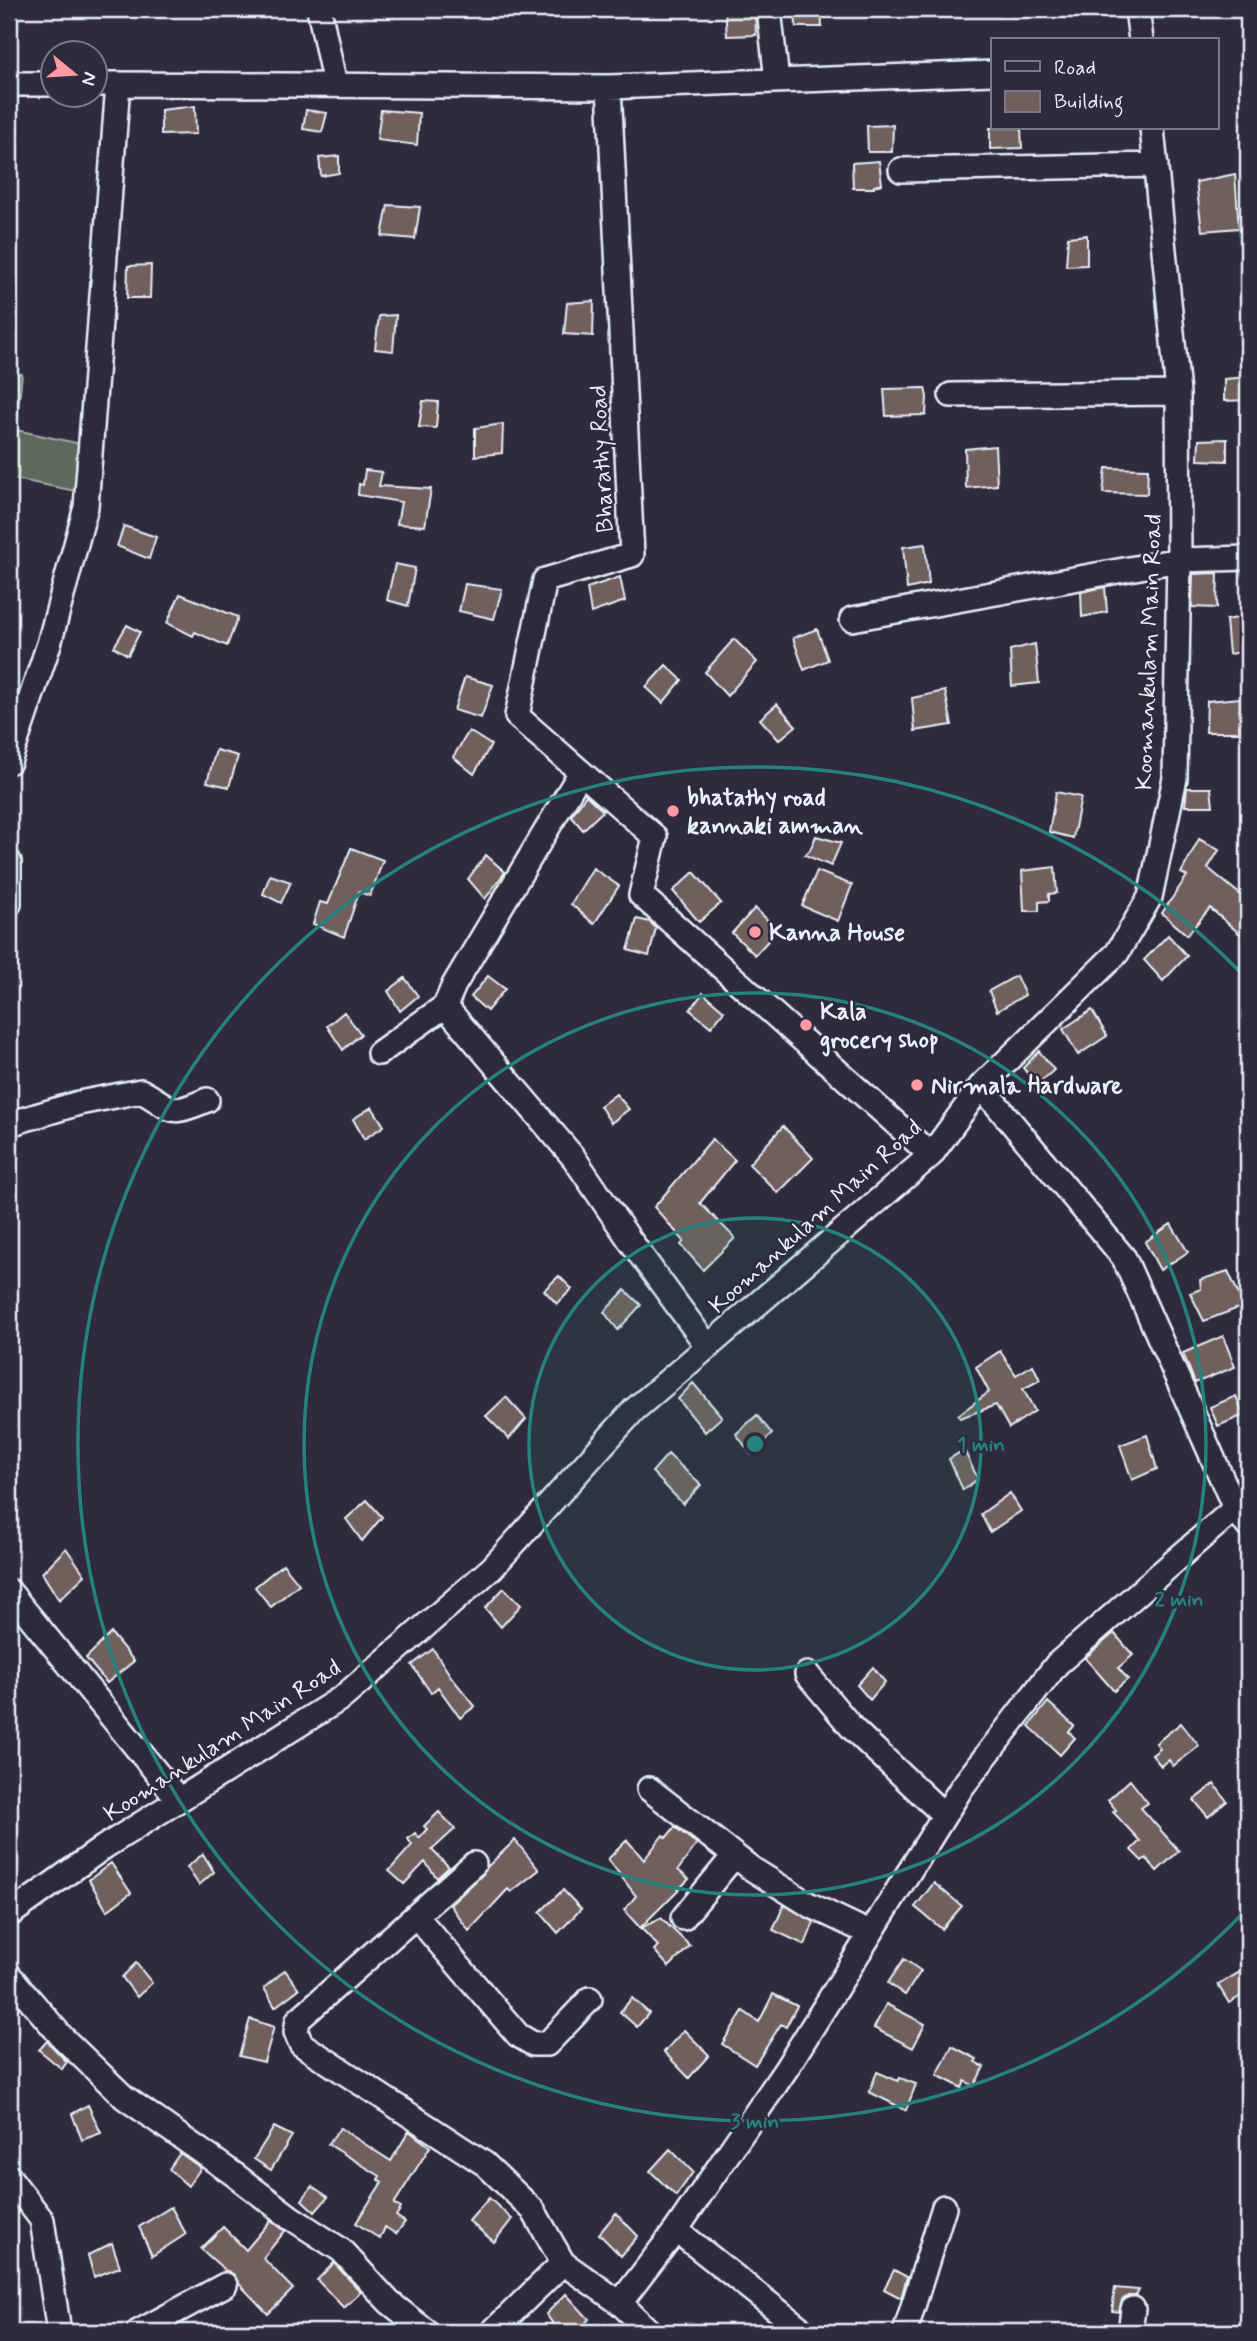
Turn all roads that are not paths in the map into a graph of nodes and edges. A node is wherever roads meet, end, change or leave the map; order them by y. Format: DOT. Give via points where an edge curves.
graph roads {
  1 [pos="319,9"];
  2 [pos="769,9"];
  3 [pos="1137,9"];
  4 [pos="1141,38"];
  5 [pos="991,73"];
  6 [pos="776,81"];
  7 [pos="9,84"];
  8 [pos="38,84"];
  9 [pos="108,84"];
  10 [pos="118,84"];
  11 [pos="335,85"];
  12 [pos="609,87"];
  13 [pos="1152,130"];
  14 [pos="1156,165"];
  15 [pos="901,170"];
  16 [pos="1178,393"];
  17 [pos="951,395"];
  18 [pos="1248,558"];
  19 [pos="1179,560"];
  20 [pos="852,619"];
  21 [pos="9,762"];
  22 [pos="581,772"];
  23 [pos="9,862"];
  24 [pos="9,904"];
  25 [pos="445,1006"];
  26 [pos="379,1053"];
  27 [pos="981,1086"];
  28 [pos="207,1100"];
  29 [pos="9,1124"];
  30 [pos="931,1155"];
  31 [pos="708,1347"];
  32 [pos="1244,1510"];
  33 [pos="9,1591"];
  34 [pos="807,1674"];
  35 [pos="649,1789"];
  36 [pos="179,1800"];
  37 [pos="944,1815"];
  38 [pos="734,1856"];
  39 [pos="474,1864"];
  40 [pos="9,1915"];
  41 [pos="416,1916"];
  42 [pos="683,1918"];
  43 [pos="869,1933"];
  44 [pos="9,1975"];
  45 [pos="590,1999"];
  46 [pos="9,2177"];
  47 [pos="944,2207"];
  48 [pos="676,2230"];
  49 [pos="563,2263"];
  50 [pos="225,2285"];
  51 [pos="620,2303"];
  52 [pos="1133,2309"];
  53 [pos="59,2332"];
  54 [pos="138,2332"];
  55 [pos="427,2332"];
  56 [pos="492,2332"];
  57 [pos="650,2332"];
  58 [pos="805,2332"];
  59 [pos="905,2332"];
  60 [pos="1129,2332"];
  1 -- 11 [label="street"];
  2 -- 6 [label="street"];
  3 -- 4 [label="street"];
  5 -- 6 [label="street"];
  6 -- 12 [label="street"];
  7 -- 8 [label="street"];
  9 -- 10 [label="street"];
  10 -- 11 [label="street"];
  10 -- 21 [label="street" via="86,507"];
  11 -- 12 [label="street"];
  12 -- 22 [label="street, Bharathy Road" via="632,555 545,580 517,716"];
  13 -- 14 [label="street, Koomankulam Main Road"];
  14 -- 15 [label="street"];
  14 -- 16 [label="street, Koomankulam Main Road"];
  16 -- 17 [label="street"];
  16 -- 19 [label="street, Koomankulam Main Road"];
  18 -- 19 [label="street"];
  19 -- 20 [label="street"];
  19 -- 27 [label="street, Koomankulam Main Road" via="1175,778 1150,897 1117,953"];
  22 -- 25 [label="street"];
  22 -- 30 [label="street, Bharathy Road" via="655,837 641,895"];
  23 -- 24 [label="street"];
  25 -- 26 [label="street"];
  25 -- 31 [label="street" via="574,1158"];
  27 -- 30 [label="street, Koomankulam Main Road"];
  27 -- 32 [label="street" via="1124,1258"];
  28 -- 29 [label="street" via="181,1111 168,1109 141,1091"];
  30 -- 31 [label="street, Koomankulam Main Road"];
  31 -- 36 [label="street, Koomankulam Main Road" via="634,1410 492,1568 343,1697"];
  32 -- 37 [label="street" via="1057,1664"];
  33 -- 36 [label="street"];
  34 -- 37 [label="street" via="853,1729"];
  35 -- 38 [label="street"];
  36 -- 40 [label="street, Koomankulam Main Road"];
  37 -- 43 [label="street"];
  38 -- 42 [label="street"];
  38 -- 43 [label="street" via="808,1904"];
  39 -- 41 [label="street"];
  41 -- 45 [label="street" via="518,2035 533,2044 547,2044"];
  41 -- 49 [label="street" via="298,2020 301,2044 485,2164 533,2210"];
  43 -- 48 [label="street" via="786,2070"];
  44 -- 55 [label="street" via="62,2037 124,2097 341,2250 389,2302"];
  46 -- 53 [label="street" via="42,2220"];
  47 -- 59 [label="street"];
  48 -- 51 [label="street"];
  48 -- 58 [label="street"];
  49 -- 51 [label="street"];
  49 -- 56 [label="street"];
  50 -- 54 [label="street"];
  51 -- 57 [label="street"];
  52 -- 60 [label="street"];
}
